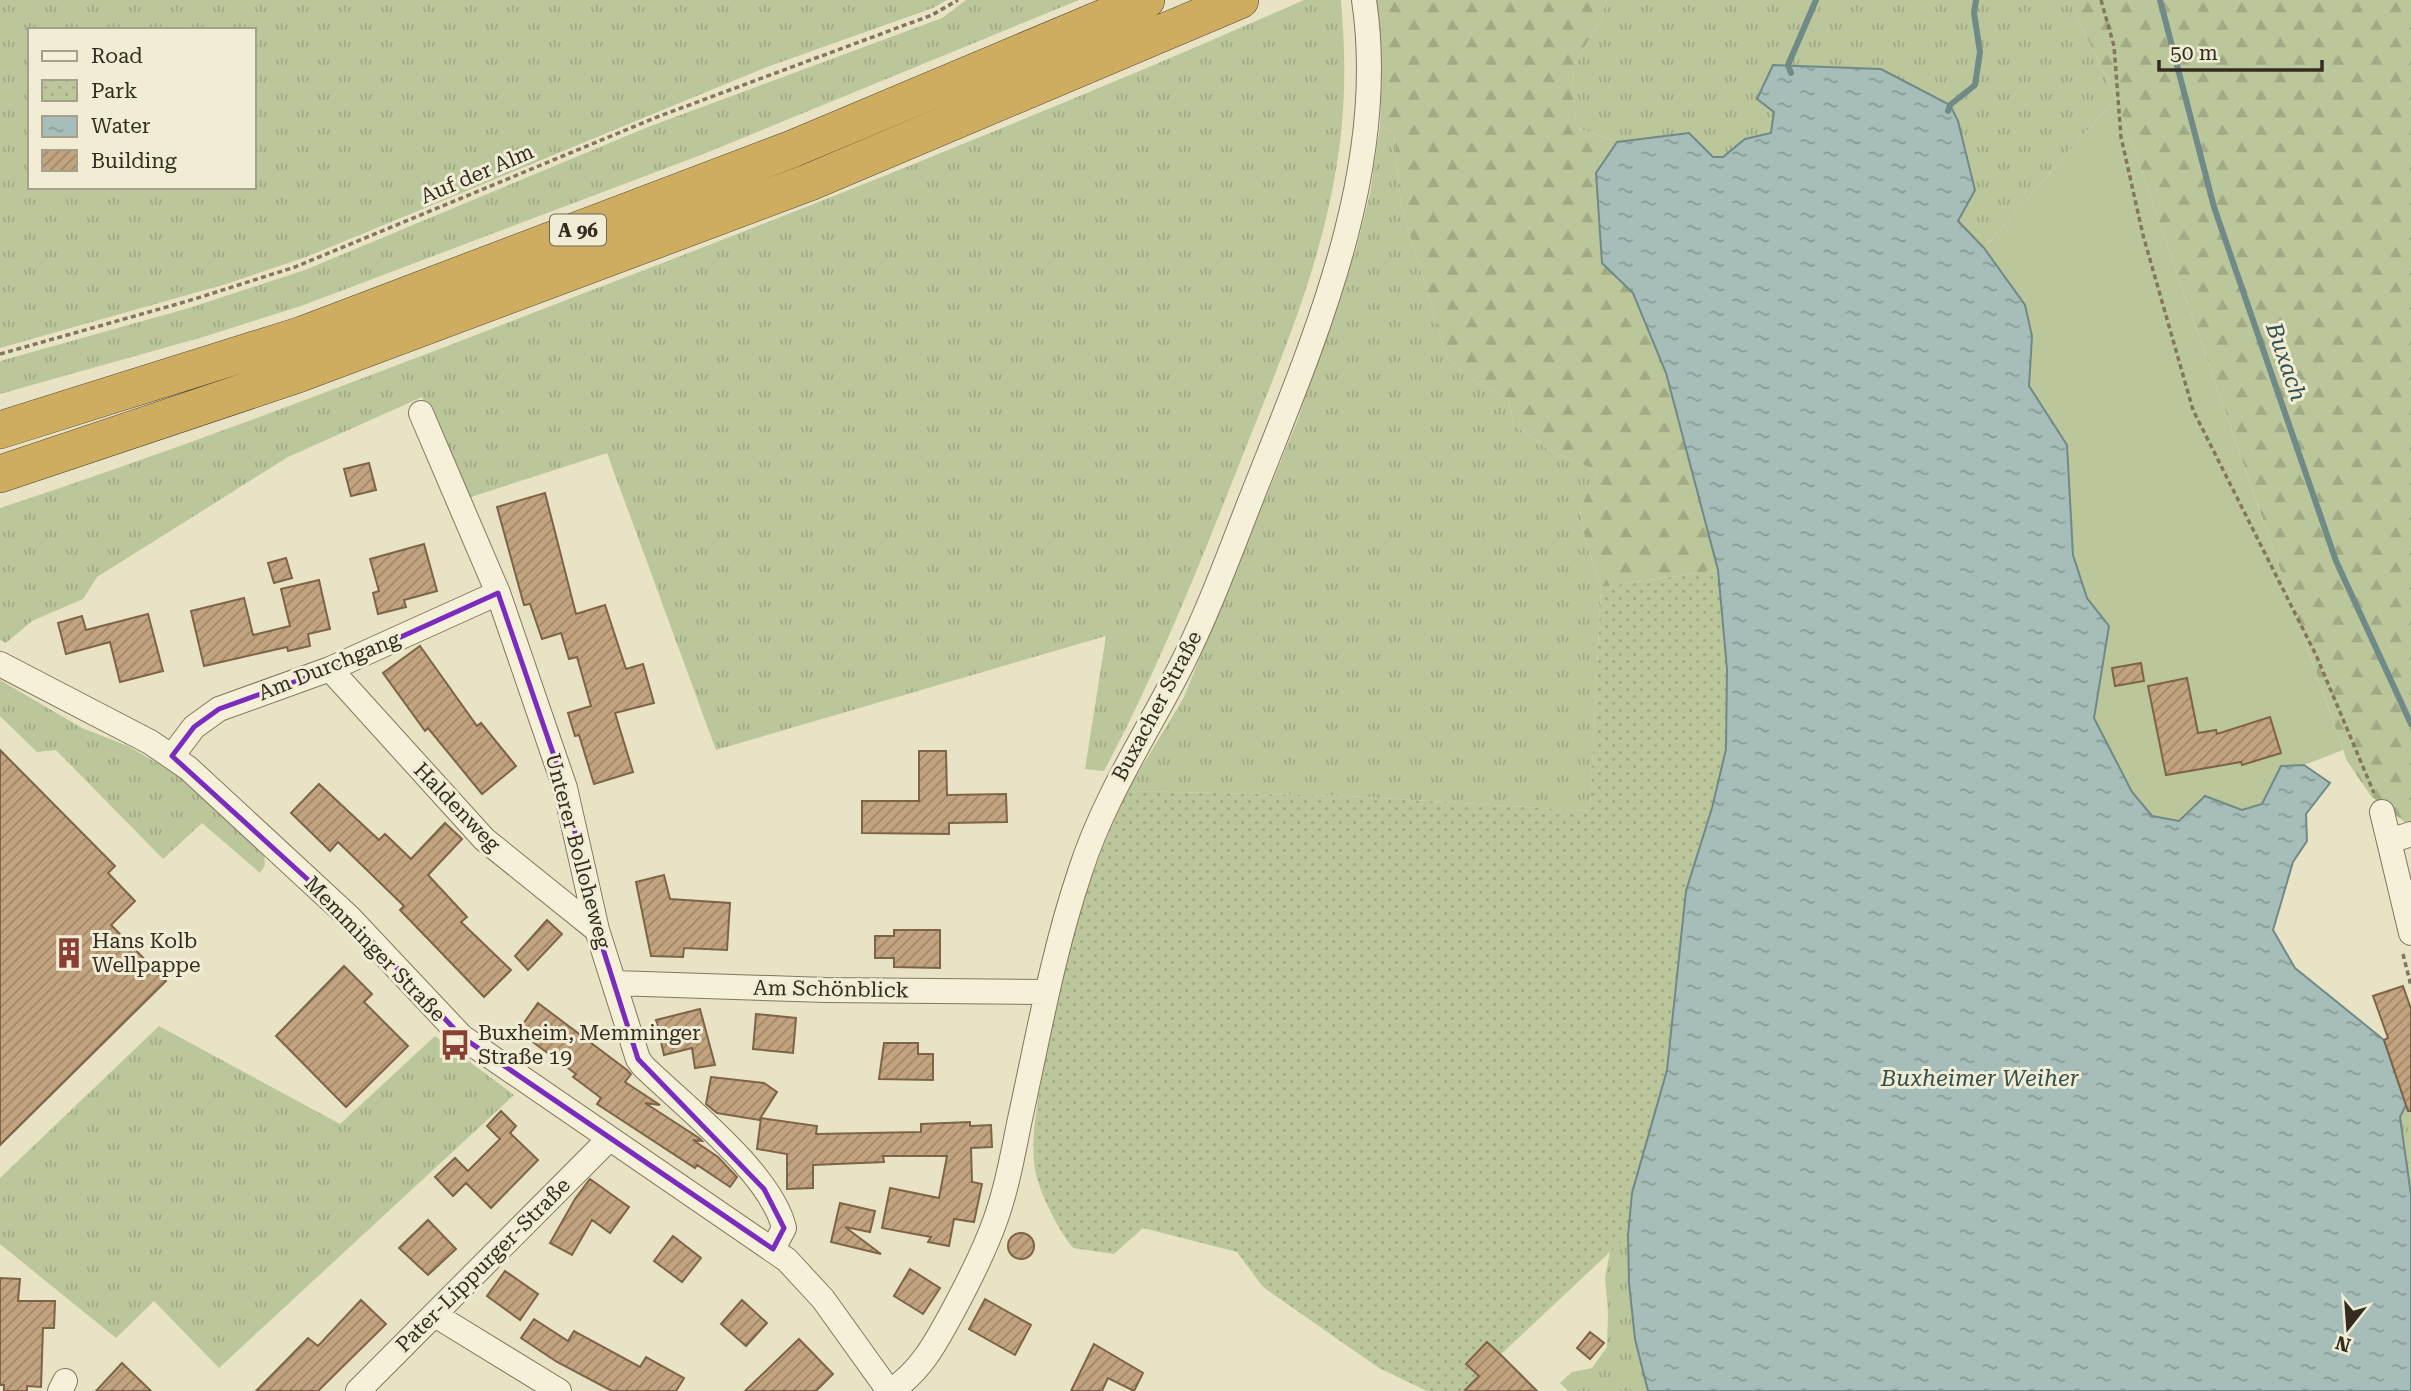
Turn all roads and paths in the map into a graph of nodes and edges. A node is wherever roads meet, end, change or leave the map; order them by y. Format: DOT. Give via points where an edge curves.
graph roads {
  1 [pos="958,0"];
  2 [pos="1146,0"];
  3 [pos="1240,0"];
  4 [pos="1364,0"];
  5 [pos="2101,0"];
  6 [pos="0,354"];
  7 [pos="421,413"];
  8 [pos="0,430"];
  9 [pos="0,474"];
  10 [pos="498,593"];
  11 [pos="0,664"];
  12 [pos="330,670"];
  13 [pos="172,756"];
  14 [pos="2382,812"];
  15 [pos="2401,837"];
  16 [pos="597,930"];
  17 [pos="2411,933"];
  18 [pos="615,983"];
  19 [pos="1047,992"];
  20 [pos="608,1140"];
  21 [pos="774,1250"];
  22 [pos="435,1315"];
  23 [pos="358,1391"];
  24 [pos="559,1391"];
  25 [pos="890,1391"];
  1 -- 6 [label="path, Auf der Alm" via="932,15 657,117 295,267"];
  2 -- 8 [label="highway, A 96" via="792,149 302,335"];
  3 -- 9 [label="highway, A 96" via="810,182 298,374"];
  4 -- 19 [label="street, Buxacher Straße" via="1370,56 1368,94 1355,195 1341,252 1215,591 1184,661 1110,795 1092,837"];
  5 -- 14 [label="path" via="2114,46 2121,137 2143,235 2193,410 2316,655"];
  7 -- 10 [label="street, Unterer Bolloheweg"];
  10 -- 12 [label="street, Am Durchgang"];
  10 -- 16 [label="street, Unterer Bolloheweg" via="565,788"];
  11 -- 13 [label="street, Memminger Straße"];
  12 -- 13 [label="street, Am Durchgang" via="219,709 194,727"];
  12 -- 16 [label="street, Haldenweg" via="484,839"];
  13 -- 20 [label="street, Memminger Straße" via="349,917 448,1026"];
  14 -- 15 [label="street"];
  15 -- 17 [label="street"];
  16 -- 18 [label="street, Unterer Bolloheweg"];
  18 -- 19 [label="street, Am Schönblick"];
  18 -- 21 [label="street, Unterer Bolloheweg" via="643,1066 725,1143 778,1211 784,1228"];
  19 -- 25 [label="street, Buxacher Straße" via="995,1222 925,1360"];
  20 -- 21 [label="street, Memminger Straße"];
  20 -- 22 [label="street, Pater-Lippurger-Straße"];
  21 -- 25 [label="street, Memminger Straße" via="820,1296"];
  22 -- 23 [label="street, Pater-Lippurger-Straße"];
  22 -- 24 [label="street"];
}
